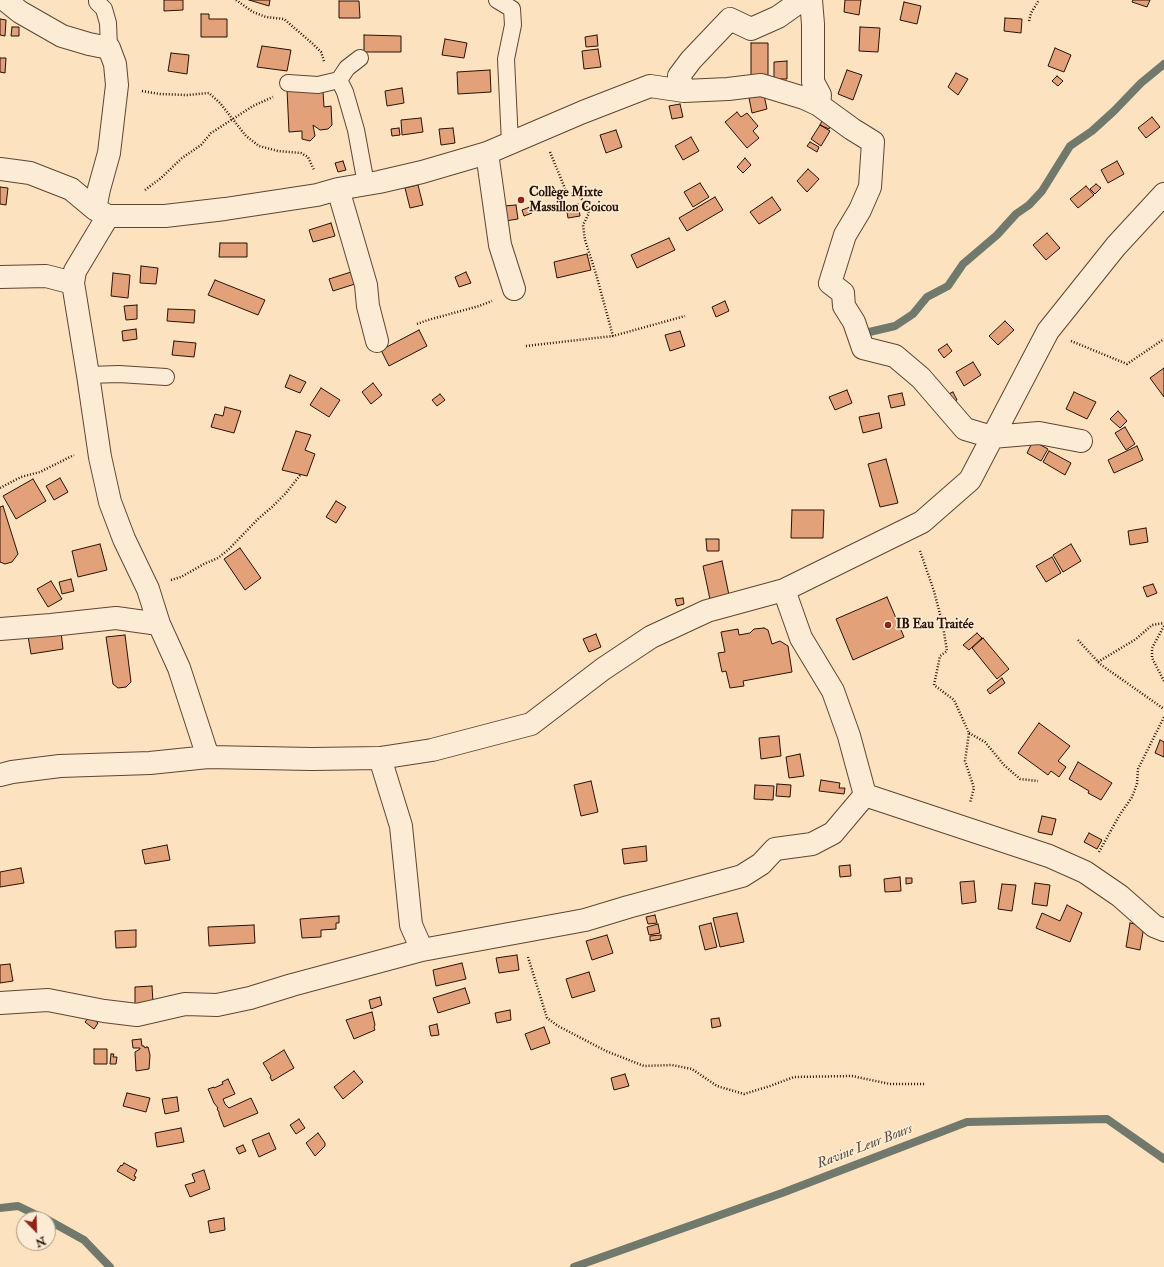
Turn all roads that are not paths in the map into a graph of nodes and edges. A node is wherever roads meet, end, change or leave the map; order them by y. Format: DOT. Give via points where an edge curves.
graph roads {
  1 [pos="5,0"];
  2 [pos="97,0"];
  3 [pos="497,0"];
  4 [pos="802,0"];
  5 [pos="811,0"];
  6 [pos="112,58"];
  7 [pos="360,58"];
  8 [pos="339,80"];
  9 [pos="288,83"];
  10 [pos="684,92"];
  11 [pos="819,105"];
  12 [pos="510,143"];
  13 [pos="487,153"];
  14 [pos="0,169"];
  15 [pos="366,184"];
  16 [pos="340,189"];
  17 [pos="1164,194"];
  18 [pos="101,213"];
  19 [pos="0,277"];
  20 [pos="73,283"];
  21 [pos="514,289"];
  22 [pos="377,341"];
  23 [pos="88,375"];
  24 [pos="166,377"];
  25 [pos="992,437"];
  26 [pos="1081,441"];
  27 [pos="784,590"];
  28 [pos="159,624"];
  29 [pos="0,629"];
  30 [pos="208,757"];
  31 [pos="380,758"];
  32 [pos="0,775"];
  33 [pos="865,795"];
  34 [pos="1164,930"];
  35 [pos="422,950"];
  36 [pos="0,1003"];
  1 -- 6 [label="street" via="20,12 62,36 89,44"];
  2 -- 6 [label="lane" via="104,9 108,23"];
  3 -- 12 [label="lane" via="512,9 513,25 506,59"];
  4 -- 10 [label="street" via="778,17 751,29 730,19 679,76"];
  5 -- 11 [label="street" via="813,82 820,95"];
  6 -- 18 [label="street" via="117,85 109,153 99,189"];
  7 -- 8 [label="lane" via="347,68"];
  8 -- 9 [label="lane" via="318,85"];
  8 -- 15 [label="lane" via="356,130"];
  10 -- 11 [label="street" via="761,85"];
  10 -- 12 [label="street" via="650,86"];
  11 -- 25 [label="street" via="873,142 870,187 845,235 830,283 843,293 844,306 854,322 863,348 895,356 921,378 965,430"];
  12 -- 13 [label="street"];
  13 -- 15 [label="street" via="422,172"];
  13 -- 21 [label="street" via="500,245"];
  14 -- 18 [label="street" via="30,173 71,189"];
  15 -- 16 [label="street"];
  16 -- 18 [label="street" via="225,209 165,216"];
  16 -- 22 [label="street" via="366,285 368,306"];
  17 -- 25 [label="street" via="1116,246 1048,331"];
  18 -- 20 [label="street" via="74,271"];
  19 -- 20 [label="street" via="46,276"];
  20 -- 23 [label="street"];
  23 -- 24 [label="lane"];
  23 -- 28 [label="street" via="100,457 110,502 148,589"];
  25 -- 26 [label="street" via="1039,433"];
  25 -- 27 [label="street" via="970,480 922,522"];
  27 -- 31 [label="street" via="707,611 651,638 603,669 531,724 432,750"];
  27 -- 33 [label="street" via="801,638 834,691"];
  28 -- 29 [label="street" via="116,618"];
  28 -- 30 [label="street" via="179,668"];
  30 -- 31 [label="street"];
  30 -- 32 [label="street" via="150,763 60,766"];
  31 -- 35 [label="street" via="401,826 411,924"];
  33 -- 34 [label="street" via="1049,856 1085,872 1120,896 1154,926"];
  33 -- 35 [label="street" via="833,833 812,844 776,848 761,864 742,876 584,920"];
  35 -- 36 [label="street" via="217,1005 185,1004 136,1015 48,1000"];
}
